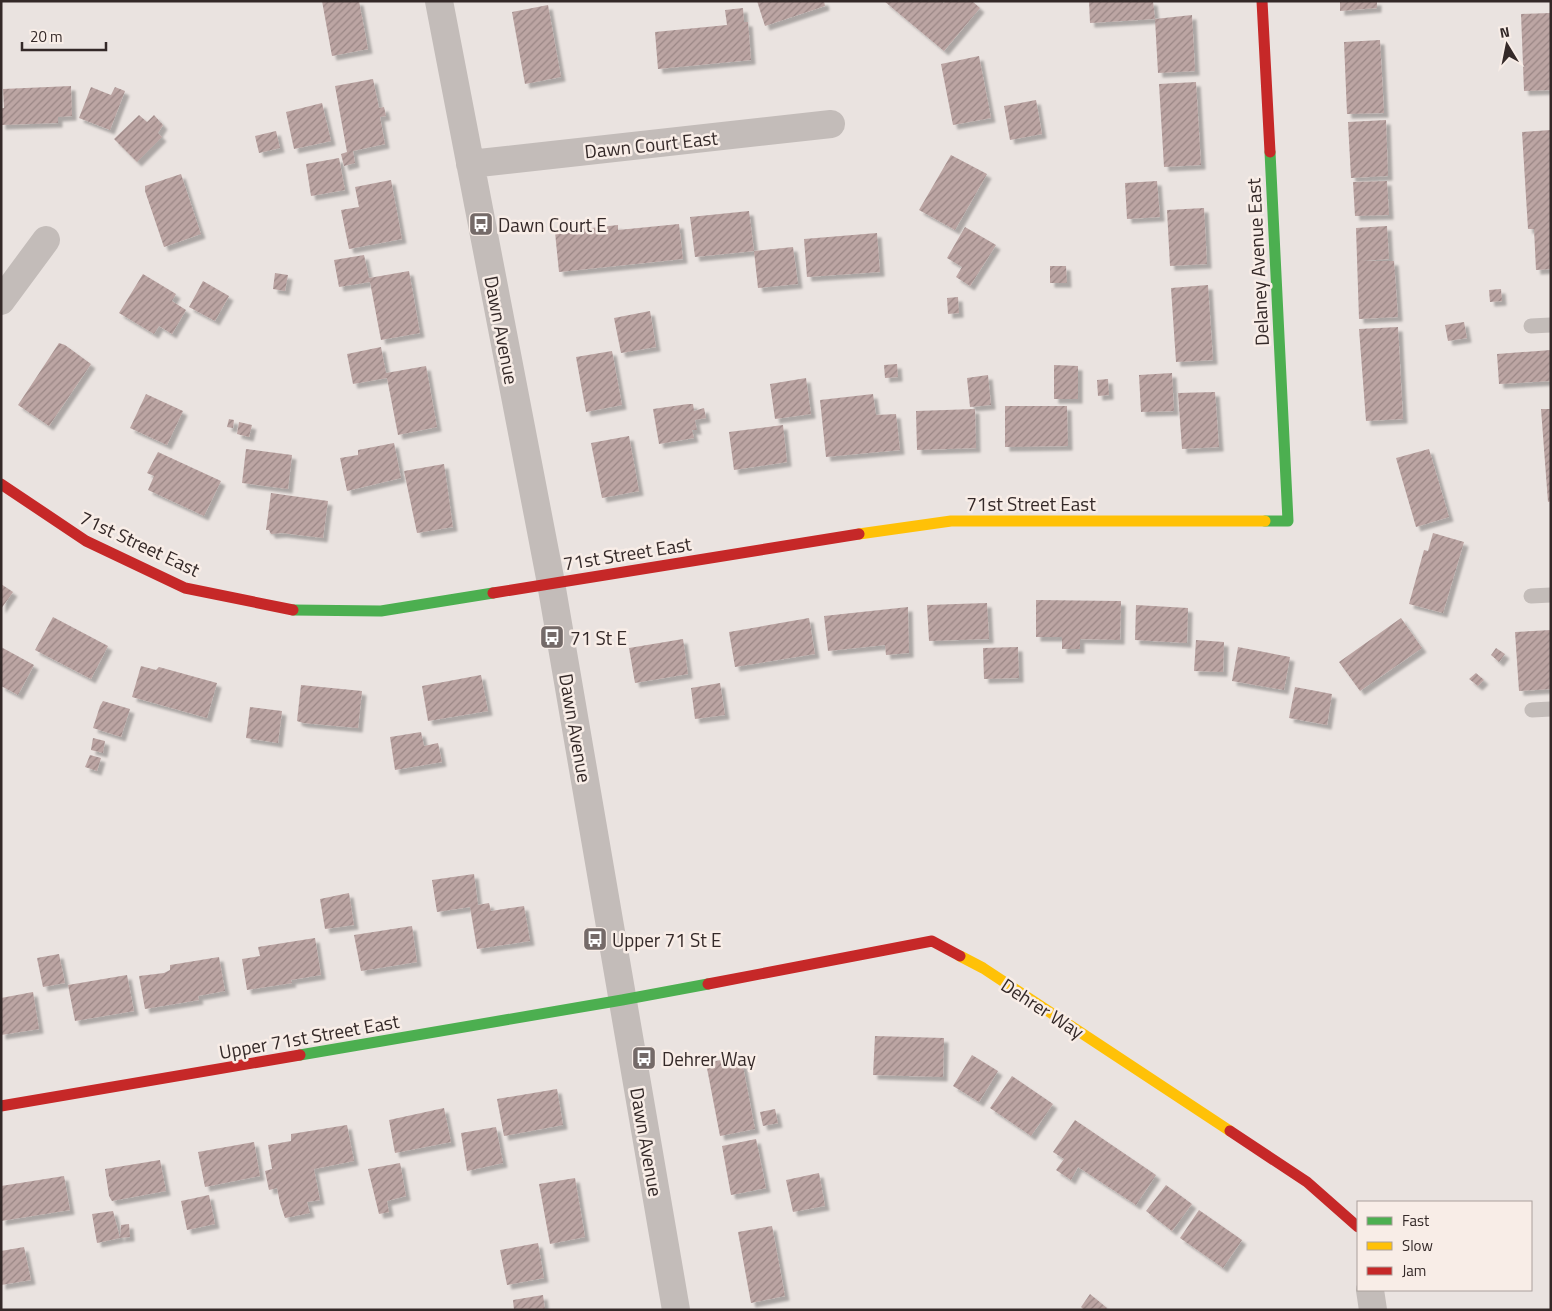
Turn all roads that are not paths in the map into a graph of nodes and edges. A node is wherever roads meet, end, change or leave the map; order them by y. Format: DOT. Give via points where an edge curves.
graph roads {
  1 [pos="439,1"];
  2 [pos="1262,1"];
  3 [pos="831,124"];
  4 [pos="470,164"];
  5 [pos="46,240"];
  6 [pos="1,301"];
  7 [pos="1551,325"];
  8 [pos="1531,326"];
  9 [pos="1,484"];
  10 [pos="1288,520"];
  11 [pos="551,583"];
  12 [pos="1551,595"];
  13 [pos="1531,596"];
  14 [pos="1551,709"];
  15 [pos="1532,710"];
  16 [pos="622,1000"];
  17 [pos="1,1106"];
  18 [pos="1357,1226"];
  19 [pos="1370,1291"];
  20 [pos="676,1310"];
  21 [pos="1373,1310"];
  1 -- 4 [label="street, Dawn Avenue"];
  2 -- 10 [label="street, Delaney Avenue East"];
  3 -- 4 [label="street, Dawn Court East"];
  4 -- 11 [label="street, Dawn Avenue"];
  5 -- 6 [label="street"];
  7 -- 8 [label="lane"];
  9 -- 11 [label="street, 71st Street East" via="86,541 185,588 298,611 380,611"];
  10 -- 11 [label="street, 71st Street East" via="952,520"];
  11 -- 16 [label="street, Dawn Avenue"];
  12 -- 13 [label="lane"];
  14 -- 15 [label="lane"];
  16 -- 17 [label="street, Upper 71st Street East"];
  16 -- 18 [label="street, Dehrer Way" via="932,941 983,968 1307,1182"];
  16 -- 20 [label="street, Dawn Avenue"];
  19 -- 21 [label="street"];
}
